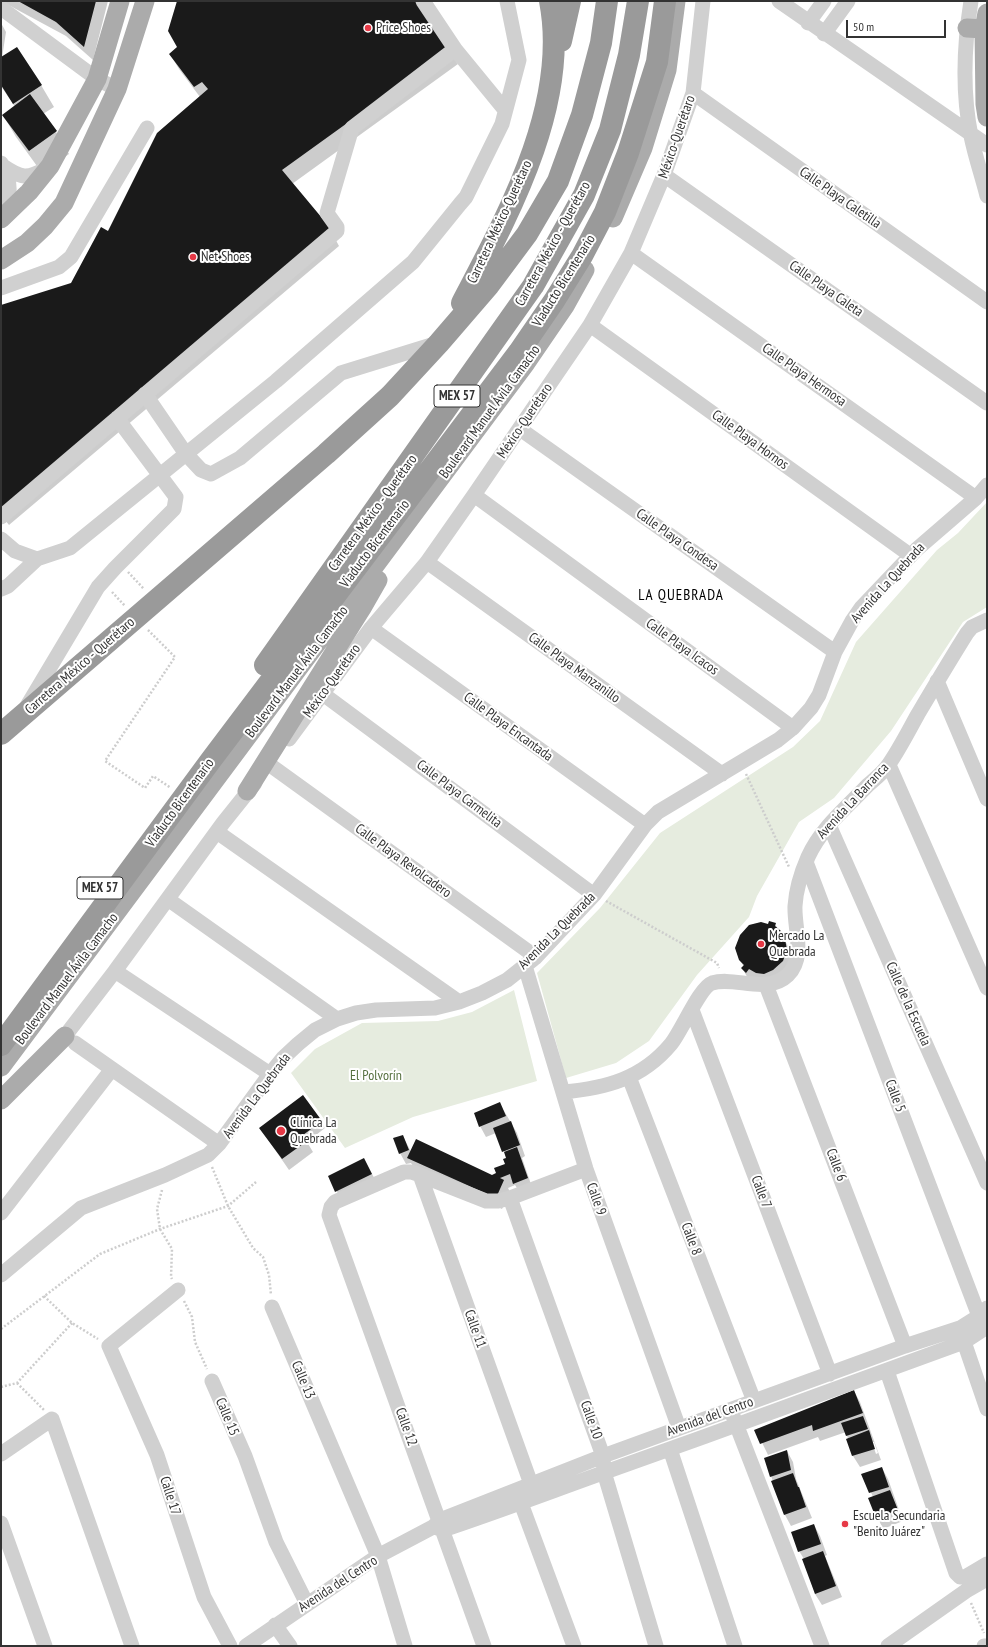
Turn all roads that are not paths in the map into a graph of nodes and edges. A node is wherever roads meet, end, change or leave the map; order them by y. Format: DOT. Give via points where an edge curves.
graph roads {
  1 [pos="120,1"];
  2 [pos="145,1"];
  3 [pos="423,1"];
  4 [pos="506,1"];
  5 [pos="550,1"];
  6 [pos="570,1"];
  7 [pos="593,1"];
  8 [pos="607,1"];
  9 [pos="638,1"];
  10 [pos="665,1"];
  11 [pos="676,1"];
  12 [pos="703,1"];
  13 [pos="778,1"];
  14 [pos="824,1"];
  15 [pos="848,1"];
  16 [pos="971,1"];
  17 [pos="1,8"];
  18 [pos="808,23"];
  19 [pos="979,23"];
  20 [pos="824,34"];
  21 [pos="455,49"];
  22 [pos="97,79"];
  23 [pos="117,89"];
  24 [pos="693,93"];
  25 [pos="547,99"];
  26 [pos="505,110"];
  27 [pos="987,117"];
  28 [pos="147,128"];
  29 [pos="971,136"];
  30 [pos="987,145"];
  31 [pos="2,164"];
  32 [pos="50,166"];
  33 [pos="664,175"];
  34 [pos="987,196"];
  35 [pos="2,218"];
  36 [pos="631,253"];
  37 [pos="1,260"];
  38 [pos="1,288"];
  39 [pos="987,302"];
  40 [pos="590,325"];
  41 [pos="439,343"];
  42 [pos="519,352"];
  43 [pos="144,394"];
  44 [pos="987,403"];
  45 [pos="117,418"];
  46 [pos="520,429"];
  47 [pos="186,454"];
  48 [pos="459,454"];
  49 [pos="159,476"];
  50 [pos="987,485"];
  51 [pos="474,495"];
  52 [pos="976,498"];
  53 [pos="1,517"];
  54 [pos="411,520"];
  55 [pos="1,539"];
  56 [pos="910,555"];
  57 [pos="37,560"];
  58 [pos="426,562"];
  59 [pos="1,589"];
  60 [pos="304,610"];
  61 [pos="987,620"];
  62 [pos="371,628"];
  63 [pos="835,652"];
  64 [pos="937,681"];
  65 [pos="323,694"];
  66 [pos="19,719"];
  67 [pos="793,728"];
  68 [pos="1,734"];
  69 [pos="270,765"];
  70 [pos="889,765"];
  71 [pos="722,774"];
  72 [pos="248,791"];
  73 [pos="987,799"];
  74 [pos="645,825"];
  75 [pos="828,825"];
  76 [pos="216,832"];
  77 [pos="806,862"];
  78 [pos="594,895"];
  79 [pos="169,900"];
  80 [pos="531,961"];
  81 [pos="115,971"];
  82 [pos="766,985"];
  83 [pos="987,988"];
  84 [pos="459,1002"];
  85 [pos="692,1010"];
  86 [pos="337,1019"];
  87 [pos="1,1024"];
  88 [pos="70,1039"];
  89 [pos="1,1045"];
  90 [pos="1,1067"];
  91 [pos="112,1069"];
  92 [pos="270,1074"];
  93 [pos="629,1077"];
  94 [pos="563,1092"];
  95 [pos="1,1100"];
  96 [pos="219,1144"];
  97 [pos="586,1169"];
  98 [pos="420,1175"];
  99 [pos="987,1183"];
  100 [pos="510,1198"];
  101 [pos="1,1213"];
  102 [pos="1,1275"];
  103 [pos="178,1290"];
  104 [pos="272,1307"];
  105 [pos="985,1320"];
  106 [pos="962,1335"];
  107 [pos="905,1346"];
  108 [pos="887,1371"];
  109 [pos="830,1374"];
  110 [pos="212,1381"];
  111 [pos="754,1401"];
  112 [pos="987,1409"];
  113 [pos="730,1410"];
  114 [pos="737,1426"];
  115 [pos="679,1428"];
  116 [pos="670,1449"];
  117 [pos="1,1454"];
  118 [pos="604,1456"];
  119 [pos="604,1472"];
  120 [pos="531,1484"];
  121 [pos="519,1497"];
  122 [pos="1,1523"];
  123 [pos="439,1526"];
  124 [pos="378,1556"];
  125 [pos="987,1564"];
  126 [pos="987,1579"];
  127 [pos="307,1604"];
  128 [pos="275,1625"];
  129 [pos="45,1646"];
  130 [pos="132,1646"];
  131 [pos="230,1646"];
  132 [pos="246,1646"];
  133 [pos="290,1646"];
  134 [pos="405,1646"];
  135 [pos="484,1646"];
  136 [pos="574,1646"];
  137 [pos="656,1646"];
  138 [pos="735,1646"];
  139 [pos="822,1646"];
  140 [pos="888,1646"];
  1 -- 22 [label="main road"];
  2 -- 23 [label="main road"];
  3 -- 21 [label="street"];
  4 -- 26 [label="street" via="519,60"];
  5 -- 25 [label="highway, Carretera México-Querétaro" via="554,49"];
  6 -- 25 [label="highway"];
  7 -- 42 [label="highway" via="611,95 612,114 607,151 591,201"];
  8 -- 41 [label="highway, Carretera México - Querétaro" via="601,43 582,115 558,181 523,239 489,285"];
  9 -- 60 [label="highway, Carretera México - Querétaro / MEX 57" via="629,55 610,130 584,195 533,286"];
  10 -- 42 [label="highway, Viaducto Bicentenario" via="657,62 628,154 605,212 582,256"];
  11 -- 48 [label="main road, Boulevard Manuel Ávila Camacho" via="667,70 643,148 616,212 565,306"];
  12 -- 24 [label="street, México-Querétaro"];
  13 -- 18 [label="street"];
  14 -- 18 [label="street"];
  15 -- 20 [label="street"];
  16 -- 19 [label="street"];
  17 -- 22 [label="street"];
  18 -- 20 [label="street"];
  19 -- 27 [label="main road"];
  19 -- 29 [label="street" via="965,63"];
  20 -- 29 [label="street"];
  21 -- 26 [label="street"];
  21 -- 43 [label="street" via="352,128 327,212 337,230"];
  22 -- 23 [label="street"];
  22 -- 32 [label="main road"];
  23 -- 37 [label="main road" via="64,203 27,243"];
  24 -- 33 [label="street, México-Querétaro"];
  24 -- 39 [label="street, Calle Playa Caletilla"];
  25 -- 41 [label="highway, Carretera México-Querétaro" via="518,191"];
  26 -- 47 [label="street" via="502,124 466,197 413,262 276,381"];
  28 -- 38 [label="street" via="71,257 59,267"];
  29 -- 30 [label="street"];
  29 -- 34 [label="street"];
  31 -- 32 [label="street" via="15,174 28,177"];
  31 -- 35 [label="street" via="10,188"];
  32 -- 35 [label="main road" via="29,192"];
  33 -- 36 [label="street, México-Querétaro"];
  33 -- 44 [label="street, Calle Playa Caleta"];
  36 -- 40 [label="street, México-Querétaro"];
  36 -- 52 [label="street, Calle Playa Hermosa"];
  40 -- 46 [label="street, México-Querétaro"];
  40 -- 56 [label="street, Calle Playa Hornos"];
  41 -- 47 [label="street" via="341,372 240,458 211,474 200,470"];
  41 -- 66 [label="highway, Carretera México - Querétaro" via="390,396 326,454"];
  42 -- 89 [label="highway, Viaducto Bicentenario" via="207,766"];
  43 -- 45 [label="street"];
  43 -- 47 [label="street"];
  45 -- 49 [label="street"];
  45 -- 53 [label="street"];
  46 -- 51 [label="street, México-Querétaro"];
  46 -- 63 [label="street, Calle Playa Condesa"];
  47 -- 49 [label="street"];
  48 -- 54 [label="main road, Boulevard Manuel Ávila Camacho"];
  48 -- 60 [label="highway"];
  49 -- 57 [label="street" via="70,548"];
  49 -- 66 [label="street" via="176,497 174,509 98,587"];
  50 -- 52 [label="street, Avenida La Quebrada"];
  51 -- 58 [label="street, México-Querétaro"];
  51 -- 67 [label="street, Calle Playa Icacos"];
  52 -- 56 [label="street, Avenida La Quebrada"];
  54 -- 72 [label="main road" via="362,608"];
  54 -- 90 [label="main road, Boulevard Manuel Ávila Camacho"];
  55 -- 57 [label="street" via="15,551"];
  56 -- 63 [label="street, Avenida La Quebrada" via="861,608"];
  57 -- 59 [label="street" via="8,586"];
  58 -- 62 [label="street, México-Querétaro"];
  58 -- 71 [label="street, Calle Playa Manzanillo"];
  60 -- 87 [label="highway, Carretera México - Querétaro / MEX 57"];
  61 -- 64 [label="street, Avenida La Barranca" via="972,627 967,633"];
  62 -- 65 [label="street, México-Querétaro"];
  62 -- 74 [label="street, Calle Playa Encantada"];
  63 -- 67 [label="street, Avenida La Quebrada" via="819,695"];
  64 -- 70 [label="street, Avenida La Barranca"];
  64 -- 73 [label="street"];
  65 -- 69 [label="street, México-Querétaro"];
  65 -- 78 [label="street, Calle Playa Carmelita"];
  66 -- 68 [label="highway, Carretera México - Querétaro"];
  67 -- 71 [label="street, Avenida La Quebrada"];
  69 -- 72 [label="street, México-Querétaro"];
  69 -- 80 [label="street, Calle Playa Revolcadero"];
  70 -- 75 [label="street, Avenida La Barranca"];
  70 -- 83 [label="street"];
  71 -- 74 [label="street, Avenida La Quebrada" via="658,812"];
  72 -- 76 [label="street, México-Querétaro"];
  74 -- 78 [label="street, Avenida La Quebrada"];
  75 -- 77 [label="street, Avenida La Barranca" via="814,843"];
  75 -- 99 [label="street, Calle de la Escuela"];
  76 -- 79 [label="street, México-Querétaro"];
  76 -- 84 [label="street"];
  77 -- 82 [label="street, Avenida La Barranca" via="798,886 795,907 798,949 795,963 788,975"];
  77 -- 105 [label="street, Calle 5"];
  78 -- 80 [label="street, Avenida La Quebrada"];
  79 -- 81 [label="street, México-Querétaro"];
  79 -- 86 [label="street"];
  80 -- 84 [label="street, Avenida La Quebrada" via="507,980"];
  80 -- 94 [label="street, Calle 9"];
  81 -- 88 [label="street, México-Querétaro"];
  81 -- 92 [label="street"];
  82 -- 85 [label="street, Avenida La Barranca" via="712,983 703,990"];
  82 -- 107 [label="street, Calle 6"];
  84 -- 86 [label="street, Avenida La Quebrada" via="435,1008 376,1010"];
  85 -- 93 [label="street, Avenida La Barranca" via="671,1044 655,1060"];
  85 -- 109 [label="street, Calle 7"];
  86 -- 92 [label="street, Avenida La Quebrada" via="315,1030"];
  88 -- 91 [label="street"];
  88 -- 95 [label="main road"];
  91 -- 96 [label="street"];
  91 -- 101 [label="street"];
  92 -- 96 [label="street, Avenida La Quebrada"];
  93 -- 94 [label="street, Avenida La Barranca" via="593,1089"];
  93 -- 111 [label="street, Calle 8"];
  94 -- 97 [label="street, Calle 9"];
  96 -- 102 [label="street, Avenida La Quebrada" via="208,1155 81,1208"];
  97 -- 100 [label="street"];
  97 -- 115 [label="street, Calle 9"];
  98 -- 100 [label="street" via="486,1201"];
  98 -- 120 [label="street, Calle 11"];
  98 -- 123 [label="street, Calle 12" via="404,1172 335,1202 329,1215"];
  100 -- 118 [label="street, Calle 10"];
  103 -- 131 [label="street, Calle 17" via="109,1346 157,1456 204,1597"];
  104 -- 124 [label="street, Calle 13"];
  105 -- 106 [label="street, Avenida del Centro"];
  106 -- 107 [label="street, Avenida del Centro"];
  106 -- 108 [label="street, Avenida del Centro"];
  106 -- 112 [label="street"];
  107 -- 109 [label="street, Avenida del Centro"];
  108 -- 114 [label="street, Avenida del Centro"];
  108 -- 125 [label="street" via="956,1573 960,1578 965,1577"];
  109 -- 111 [label="street, Avenida del Centro"];
  110 -- 127 [label="street, Calle 15" via="244,1456 276,1542"];
  111 -- 113 [label="street, Avenida del Centro"];
  113 -- 114 [label="street"];
  113 -- 115 [label="street, Avenida del Centro"];
  114 -- 116 [label="street, Avenida del Centro"];
  114 -- 139 [label="street"];
  115 -- 118 [label="street, Avenida del Centro"];
  116 -- 119 [label="street, Avenida del Centro"];
  116 -- 138 [label="street"];
  117 -- 130 [label="street" via="52,1419"];
  118 -- 119 [label="street, Calle 10"];
  118 -- 120 [label="street, Avenida del Centro"];
  119 -- 121 [label="street, Avenida del Centro"];
  119 -- 137 [label="street, Calle 10"];
  120 -- 121 [label="street, Avenida del Centro"];
  121 -- 123 [label="street, Avenida del Centro"];
  121 -- 136 [label="street"];
  122 -- 129 [label="street"];
  123 -- 124 [label="street, Avenida del Centro"];
  123 -- 135 [label="street, Calle 12"];
  124 -- 127 [label="street, Avenida del Centro"];
  124 -- 134 [label="street"];
  126 -- 140 [label="street"];
  127 -- 128 [label="street, Avenida del Centro"];
  128 -- 132 [label="street, Avenida del Centro"];
  128 -- 133 [label="street"];
}
